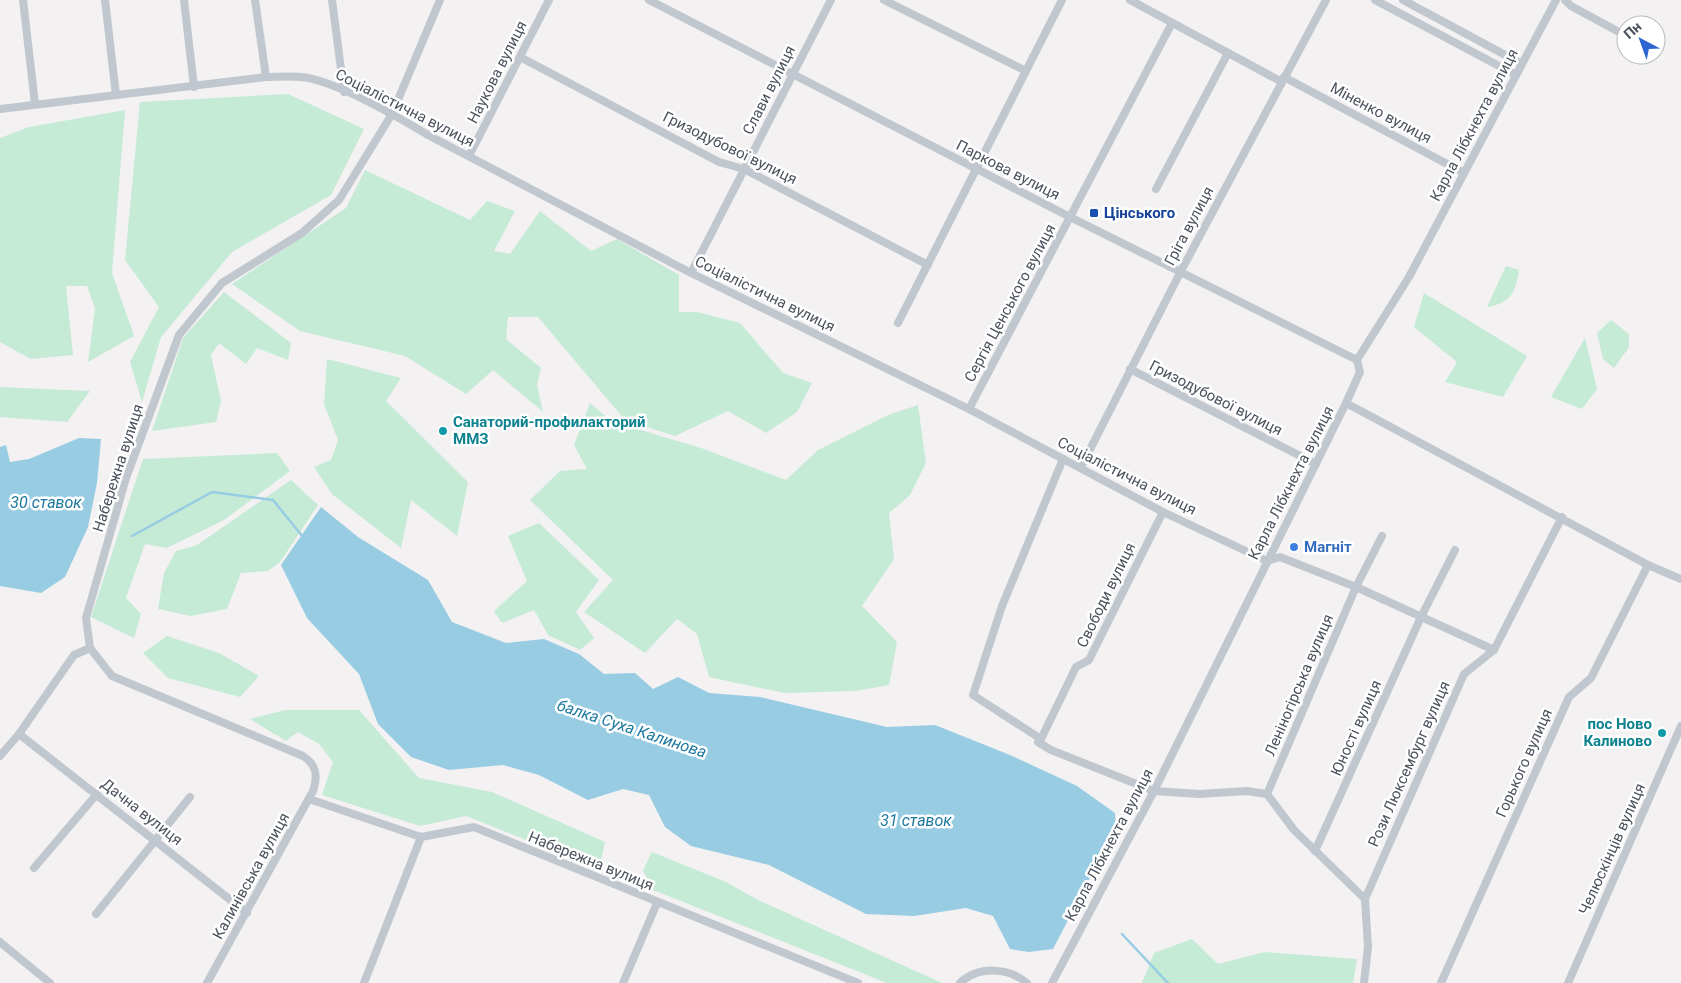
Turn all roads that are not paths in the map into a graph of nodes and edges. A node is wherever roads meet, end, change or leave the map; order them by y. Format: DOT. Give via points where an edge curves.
graph roads {
  1 [pos="23,0"];
  2 [pos="104,0"];
  3 [pos="184,0"];
  4 [pos="255,0"];
  5 [pos="332,0"];
  6 [pos="440,0"];
  7 [pos="549,0"];
  8 [pos="649,0"];
  9 [pos="831,0"];
  10 [pos="884,0"];
  11 [pos="1062,0"];
  12 [pos="1130,0"];
  13 [pos="1326,0"];
  14 [pos="1375,0"];
  15 [pos="1403,0"];
  16 [pos="1556,0"];
  17 [pos="1565,0"];
  18 [pos="1172,23"];
  19 [pos="1616,30"];
  20 [pos="1228,53"];
  21 [pos="520,57"];
  22 [pos="1522,64"];
  23 [pos="1026,71"];
  24 [pos="792,75"];
  25 [pos="1516,75"];
  26 [pos="266,77"];
  27 [pos="1283,80"];
  28 [pos="194,87"];
  29 [pos="344,92"];
  30 [pos="116,94"];
  31 [pos="35,104"];
  32 [pos="0,109"];
  33 [pos="392,114"];
  34 [pos="469,156"];
  35 [pos="744,169"];
  36 [pos="977,169"];
  37 [pos="1464,173"];
  38 [pos="1156,189"];
  39 [pos="1070,217"];
  40 [pos="928,265"];
  41 [pos="1181,271"];
  42 [pos="690,273"];
  43 [pos="898,323"];
  44 [pos="1357,360"];
  45 [pos="1130,369"];
  46 [pos="1346,403"];
  47 [pos="969,409"];
  48 [pos="1063,458"];
  49 [pos="1316,464"];
  50 [pos="1081,467"];
  51 [pos="1163,512"];
  52 [pos="1562,517"];
  53 [pos="1382,536"];
  54 [pos="1455,550"];
  55 [pos="1267,561"];
  56 [pos="1648,565"];
  57 [pos="1681,579"];
  58 [pos="1356,587"];
  59 [pos="1421,616"];
  60 [pos="90,648"];
  61 [pos="1494,650"];
  62 [pos="1681,726"];
  63 [pos="19,734"];
  64 [pos="1041,739"];
  65 [pos="0,756"];
  66 [pos="316,782"];
  67 [pos="1154,790"];
  68 [pos="97,794"];
  69 [pos="1266,794"];
  70 [pos="190,797"];
  71 [pos="309,799"];
  72 [pos="421,837"];
  73 [pos="157,840"];
  74 [pos="1315,851"];
  75 [pos="34,868"];
  76 [pos="1365,899"];
  77 [pos="657,903"];
  78 [pos="247,913"];
  79 [pos="96,914"];
  80 [pos="0,942"];
  81 [pos="50,983"];
  82 [pos="207,983"];
  83 [pos="364,983"];
  84 [pos="623,983"];
  85 [pos="858,983"];
  86 [pos="960,983"];
  87 [pos="1028,983"];
  88 [pos="1052,983"];
  89 [pos="1364,983"];
  90 [pos="1441,983"];
  91 [pos="1568,983"];
  1 -- 31 [label="street"];
  2 -- 30 [label="street"];
  3 -- 28 [label="street"];
  4 -- 26 [label="street"];
  5 -- 29 [label="street"];
  6 -- 33 [label="street, Набережна вулиця"];
  7 -- 21 [label="street, Наукова вулиця"];
  8 -- 24 [label="street, Паркова вулиця"];
  9 -- 24 [label="street, Слави вулиця"];
  10 -- 23 [label="street"];
  11 -- 23 [label="street"];
  12 -- 18 [label="street, Міненко вулиця"];
  13 -- 27 [label="street, Гріга вулиця"];
  14 -- 25 [label="street"];
  15 -- 22 [label="street"];
  16 -- 22 [label="street, Карла Лібкнехта вулиця"];
  17 -- 19 [label="street"];
  18 -- 20 [label="street, Міненко вулиця"];
  18 -- 39 [label="street, Сергія Ценського вулиця"];
  20 -- 27 [label="street, Міненко вулиця"];
  20 -- 38 [label="street"];
  21 -- 34 [label="street, Наукова вулиця"];
  21 -- 35 [label="street, Гризодубової вулиця" via="719,162"];
  22 -- 25 [label="street, Карла Лібкнехта вулиця"];
  23 -- 36 [label="street"];
  24 -- 35 [label="street, Слави вулиця"];
  24 -- 36 [label="street, Паркова вулиця"];
  25 -- 37 [label="street, Карла Лібкнехта вулиця"];
  26 -- 28 [label="street, Соціалістична вулиця"];
  26 -- 29 [label="street, Соціалістична вулиця" via="302,77"];
  27 -- 37 [label="street, Міненко вулиця"];
  27 -- 41 [label="street, Гріга вулиця"];
  28 -- 30 [label="street, Соціалістична вулиця"];
  29 -- 33 [label="street, Соціалістична вулиця"];
  30 -- 31 [label="street, Соціалістична вулиця"];
  31 -- 32 [label="street, Соціалістична вулиця"];
  33 -- 34 [label="street, Соціалістична вулиця"];
  33 -- 60 [label="street, Набережна вулиця" via="339,200 302,233 222,283 179,335 126,478 86,618"];
  34 -- 42 [label="street, Соціалістична вулиця"];
  35 -- 40 [label="street, Гризодубової вулиця"];
  35 -- 42 [label="street, Слави вулиця"];
  36 -- 39 [label="street, Паркова вулиця"];
  36 -- 40 [label="street"];
  37 -- 44 [label="street, Карла Лібкнехта вулиця" via="1409,277"];
  39 -- 41 [label="street, Паркова вулиця"];
  39 -- 47 [label="street, Сергія Ценського вулиця"];
  40 -- 43 [label="street"];
  41 -- 44 [label="street, Паркова вулиця"];
  41 -- 45 [label="street, Гріга вулиця"];
  42 -- 47 [label="street, Соціалістична вулиця"];
  44 -- 46 [label="street, Карла Лібкнехта вулиця" via="1360,372"];
  45 -- 49 [label="street, Гризодубової вулиця"];
  45 -- 50 [label="street, Гріга вулиця"];
  46 -- 49 [label="street, Карла Лібкнехта вулиця"];
  46 -- 52 [label="street"];
  47 -- 48 [label="street, Соціалістична вулиця"];
  48 -- 50 [label="street, Соціалістична вулиця"];
  48 -- 64 [label="street" via="1002,606 973,695"];
  49 -- 55 [label="street, Карла Лібкнехта вулиця"];
  50 -- 51 [label="street, Соціалістична вулиця"];
  51 -- 55 [label="street, Соціалістична вулиця"];
  51 -- 64 [label="street, Свободи вулиця" via="1089,660 1076,667"];
  52 -- 56 [label="street"];
  52 -- 61 [label="street, Рози Люксембург вулиця"];
  53 -- 58 [label="street, Леніногірська вулиця"];
  54 -- 59 [label="street, Юності вулиця"];
  55 -- 58 [label="street, Соціалістична вулиця" via="1280,557"];
  55 -- 67 [label="street, Карла Лібкнехта вулиця"];
  56 -- 57 [label="street"];
  56 -- 90 [label="street, Горького вулиця" via="1592,678 1570,697"];
  58 -- 59 [label="street, Соціалістична вулиця"];
  58 -- 69 [label="street, Леніногірська вулиця"];
  59 -- 61 [label="street, Соціалістична вулиця"];
  59 -- 74 [label="street, Юності вулиця"];
  60 -- 63 [label="street" via="74,655"];
  60 -- 66 [label="street, Набережна вулиця" via="106,671 119,679 303,756 315,769"];
  61 -- 76 [label="street, Рози Люксембург вулиця" via="1464,674"];
  62 -- 91 [label="street, Челюскінців вулиця"];
  63 -- 65 [label="street"];
  63 -- 68 [label="street, Дачна вулиця"];
  64 -- 67 [label="street" via="1038,742 1050,750"];
  66 -- 71 [label="street, Калинівська вулиця"];
  67 -- 69 [label="street"];
  67 -- 88 [label="street, Карла Лібкнехта вулиця"];
  68 -- 73 [label="street, Дачна вулиця"];
  68 -- 75 [label="street"];
  69 -- 74 [label="street"];
  70 -- 73 [label="street"];
  71 -- 72 [label="street, Набережна вулиця"];
  71 -- 78 [label="street, Калинівська вулиця"];
  72 -- 77 [label="street, Набережна вулиця" via="474,827"];
  72 -- 83 [label="street"];
  73 -- 78 [label="street, Дачна вулиця"];
  73 -- 79 [label="street"];
  74 -- 76 [label="street"];
  76 -- 89 [label="street" via="1368,947"];
  77 -- 84 [label="street"];
  77 -- 85 [label="street, Набережна вулиця"];
  78 -- 82 [label="street, Калинівська вулиця"];
  80 -- 81 [label="street"];
  86 -- 87 [label="street" via="982,970 1014,975"];
}
